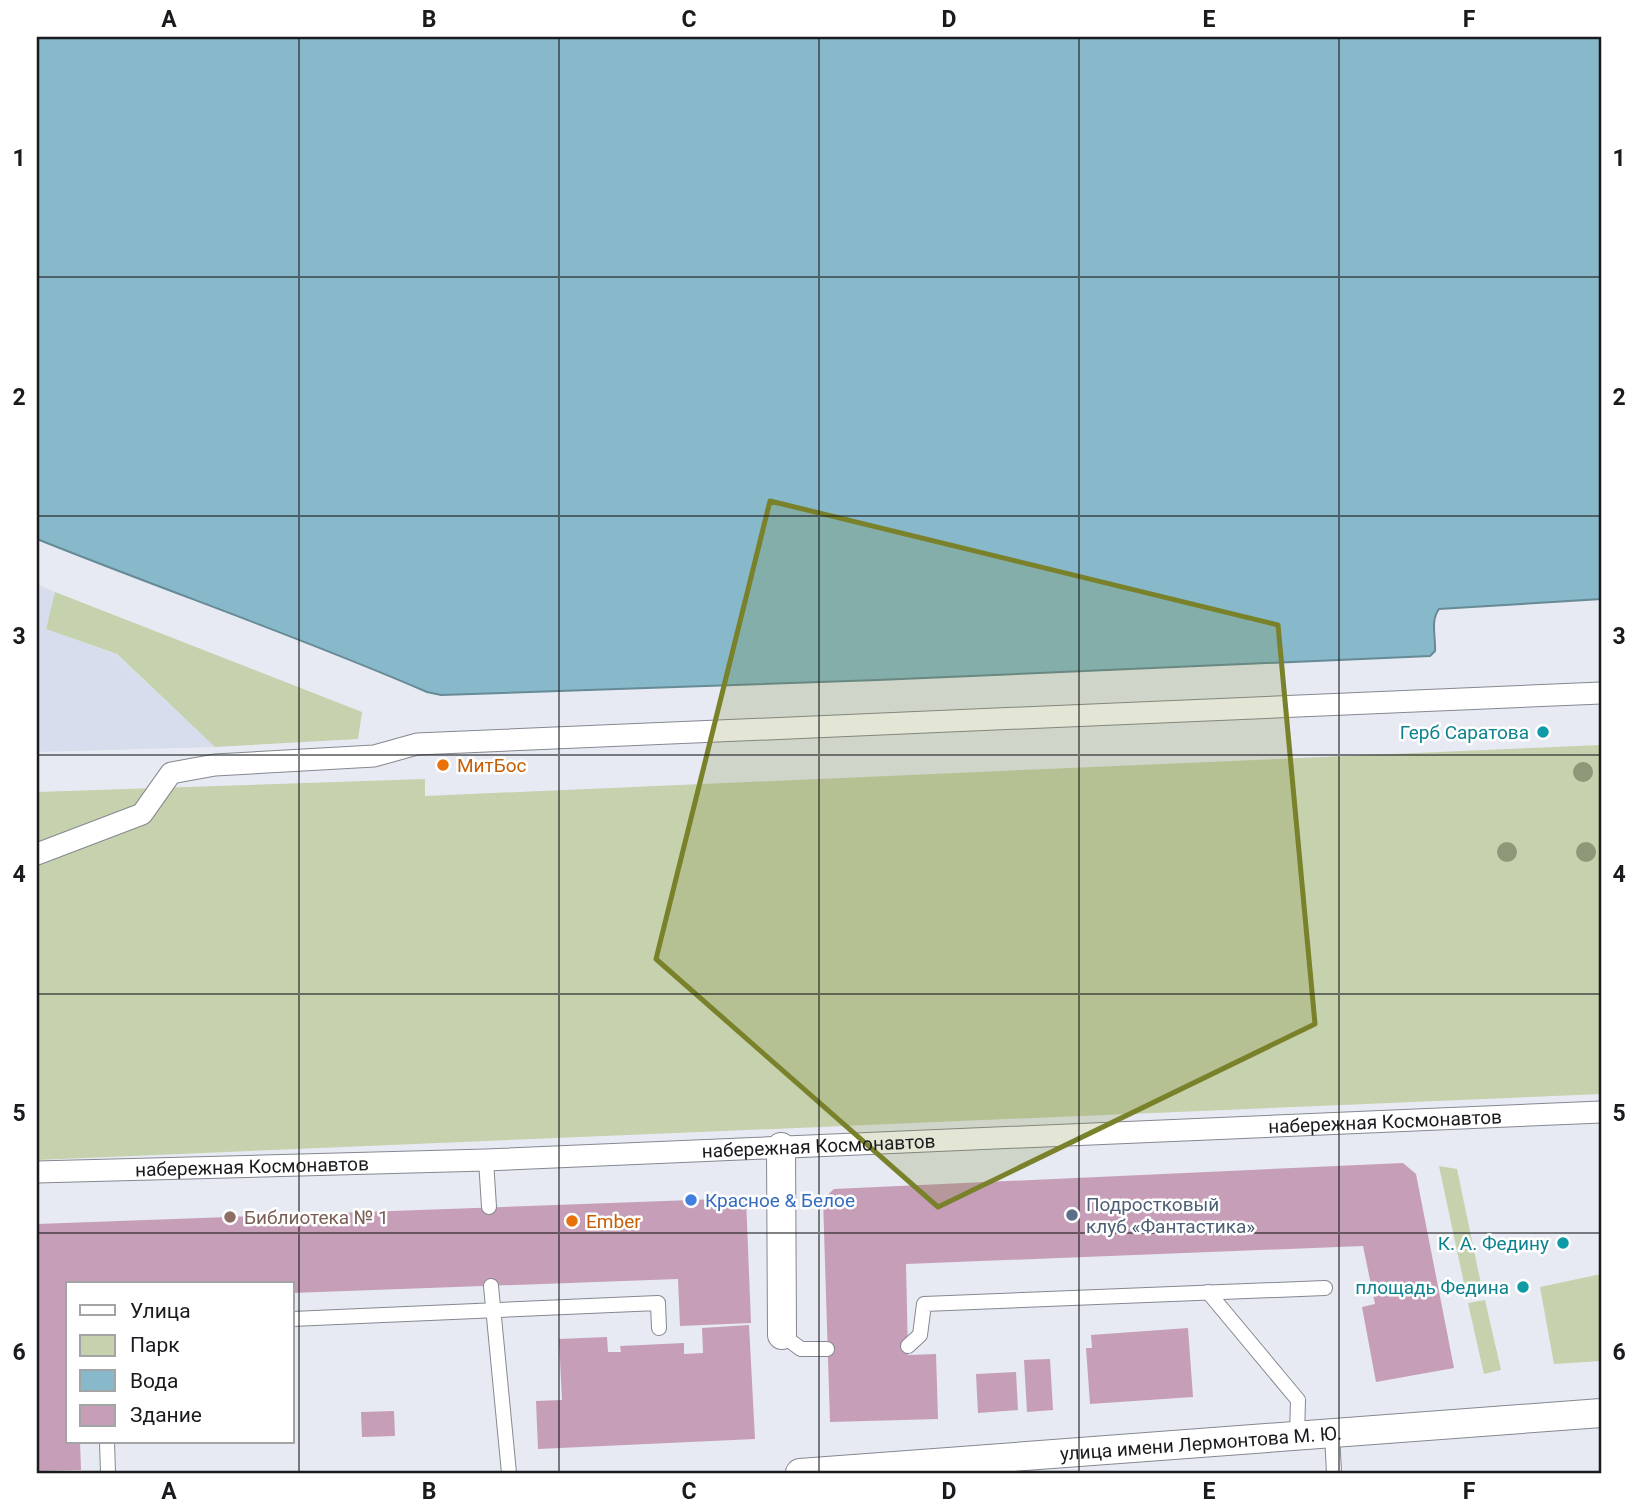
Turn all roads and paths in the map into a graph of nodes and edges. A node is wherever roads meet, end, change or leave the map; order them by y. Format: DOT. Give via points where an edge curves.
graph roads {
  1 [pos="1601,692"];
  2 [pos="37,854"];
  3 [pos="1601,1112"];
  4 [pos="781,1147"];
  5 [pos="486,1160"];
  6 [pos="37,1172"];
  7 [pos="489,1207"];
  8 [pos="491,1286"];
  9 [pos="1325,1288"];
  10 [pos="1208,1292"];
  11 [pos="492,1310"];
  12 [pos="294,1319"];
  13 [pos="659,1328"];
  14 [pos="782,1335"];
  15 [pos="908,1346"];
  16 [pos="827,1349"];
  17 [pos="1601,1413"];
  18 [pos="1332,1434"];
  19 [pos="1297,1436"];
  20 [pos="107,1444"];
  21 [pos="108,1473"];
  22 [pos="509,1473"];
  23 [pos="800,1473"];
  24 [pos="1334,1473"];
  1 -- 2 [label="street" via="417,744 374,756 215,765 171,773 142,814"];
  3 -- 4 [label="street, набережная Космонавтов"];
  4 -- 5 [label="street, набережная Космонавтов"];
  4 -- 14 [label="street"];
  5 -- 6 [label="street, набережная Космонавтов"];
  5 -- 7 [label="lane"];
  8 -- 11 [label="lane"];
  9 -- 10 [label="lane"];
  10 -- 15 [label="lane" via="924,1304 920,1335"];
  10 -- 19 [label="lane" via="1298,1400"];
  11 -- 12 [label="lane"];
  11 -- 13 [label="lane" via="658,1303"];
  11 -- 22 [label="lane"];
  14 -- 16 [label="lane" via="800,1349"];
  17 -- 18 [label="street, улица имени Лермонтова М. Ю."];
  18 -- 19 [label="street, улица имени Лермонтова М. Ю."];
  18 -- 24 [label="lane"];
  19 -- 23 [label="street, улица имени Лермонтова М. Ю."];
  20 -- 21 [label="lane"];
}
